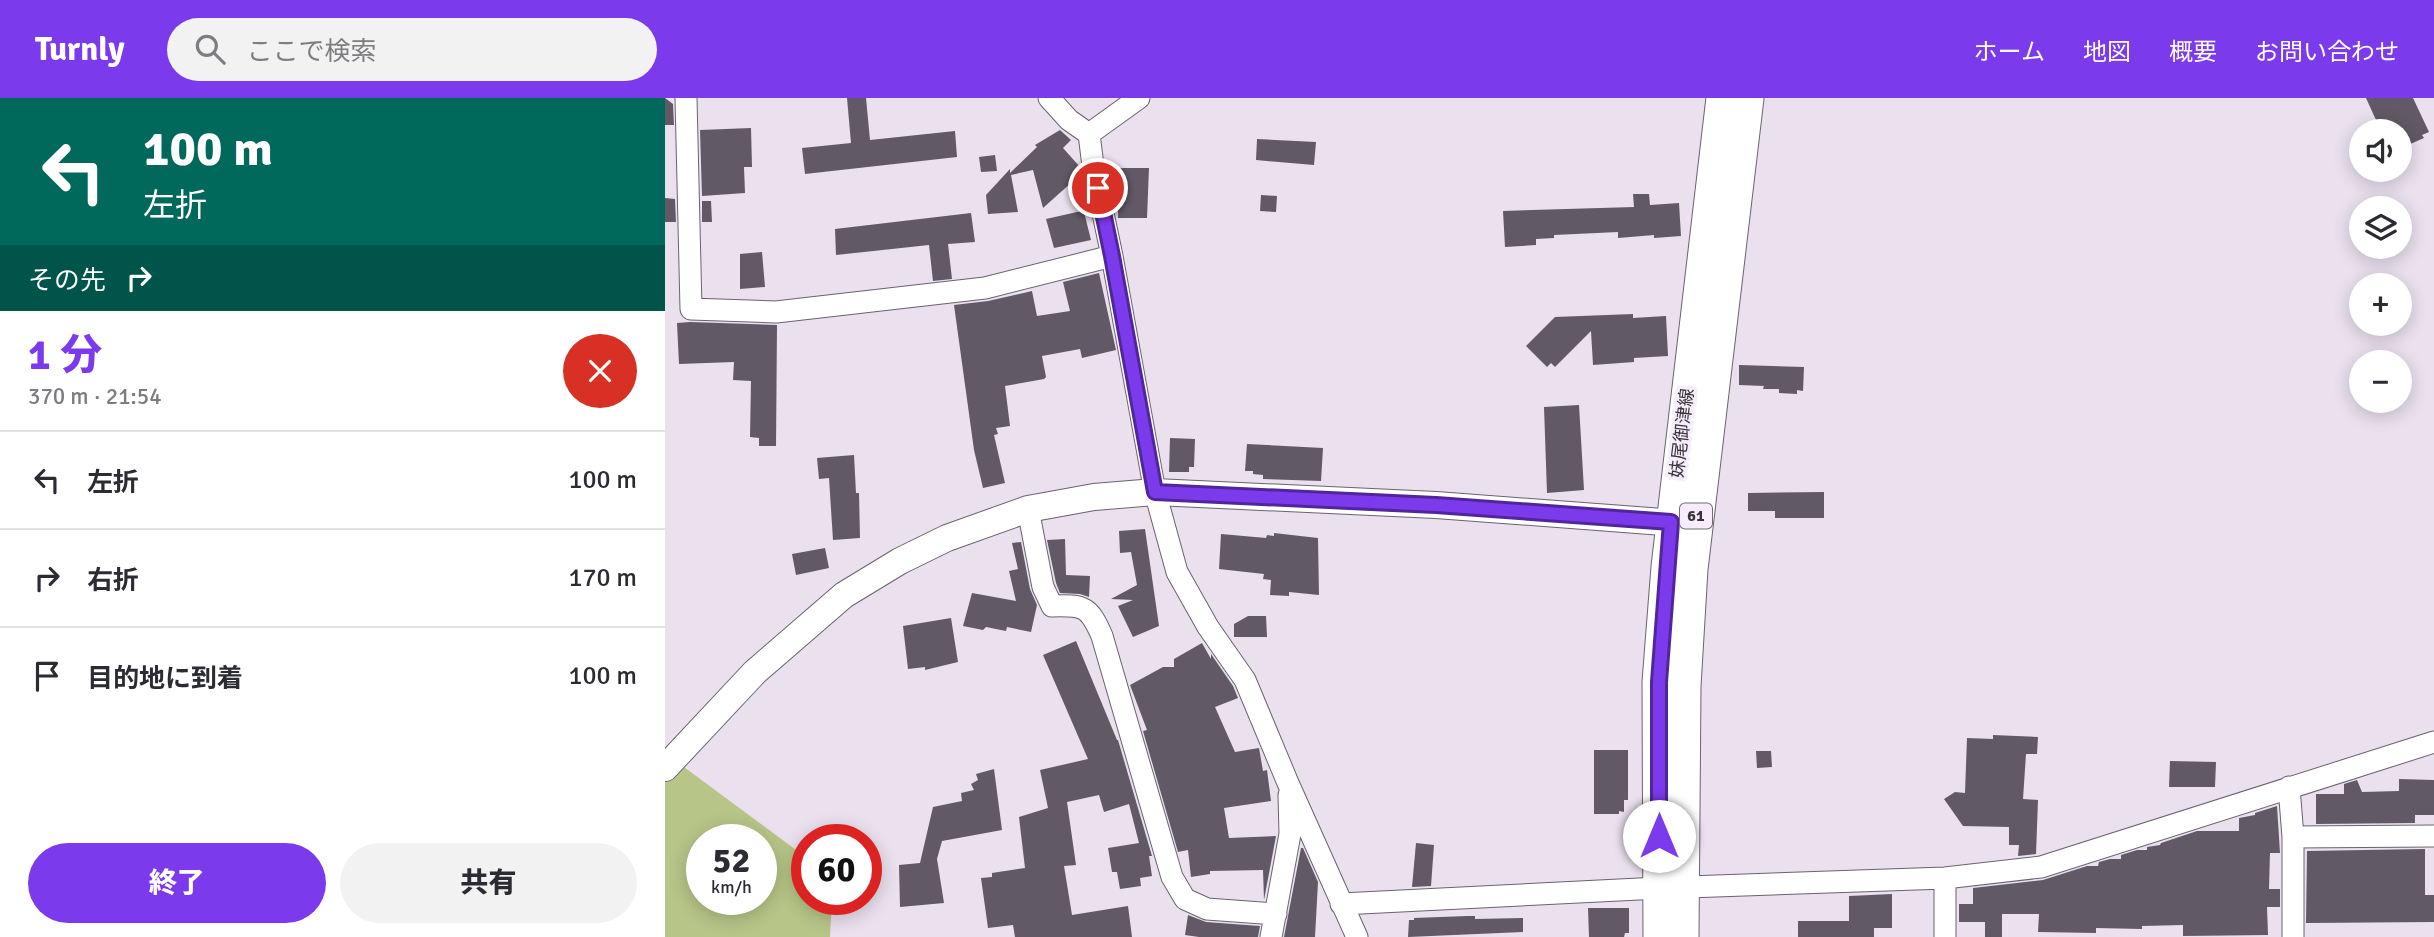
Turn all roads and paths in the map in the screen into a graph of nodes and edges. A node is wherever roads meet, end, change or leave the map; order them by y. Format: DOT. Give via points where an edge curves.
graph roads {
  1 [pos="686,98"];
  2 [pos="1049,98"];
  3 [pos="1139,98"];
  4 [pos="1723,98"];
  5 [pos="1747,98"];
  6 [pos="1089,134"];
  7 [pos="1112,256"];
  8 [pos="1155,492"];
  9 [pos="1028,509"];
  10 [pos="1683,523"];
  11 [pos="2434,742"];
  12 [pos="665,768"];
  13 [pos="1288,783"];
  14 [pos="2289,786"];
  15 [pos="2434,836"];
  16 [pos="2293,837"];
  17 [pos="1945,878"];
  18 [pos="1671,888"];
  19 [pos="1342,904"];
  20 [pos="1276,914"];
  21 [pos="1271,937"];
  22 [pos="1357,937"];
  23 [pos="1660,937"];
  24 [pos="1682,937"];
  25 [pos="1945,937"];
  26 [pos="2293,937"];
  1 -- 7 [label="street" via="691,309 776,312 985,288"];
  2 -- 6 [label="street"];
  3 -- 6 [label="street"];
  4 -- 10 [label="main road, 妹尾御津線 / 61"];
  5 -- 10 [label="main road, 妹尾御津線 / 61"];
  6 -- 7 [label="street"];
  7 -- 8 [label="street"];
  8 -- 9 [label="street"];
  8 -- 10 [label="street"];
  8 -- 13 [label="street" via="1177,572 1245,680"];
  9 -- 12 [label="street" via="947,538 844,595 755,672"];
  9 -- 20 [label="street" via="1043,587 1052,606 1080,606 1093,615 1103,636 1172,877 1185,898 1207,909"];
  10 -- 18 [label="main road, 妹尾御津線 / 61" via="1684,686"];
  11 -- 14 [label="street"];
  13 -- 19 [label="street"];
  13 -- 20 [label="street" via="1290,834"];
  14 -- 16 [label="street"];
  14 -- 17 [label="street" via="2041,867"];
  15 -- 16 [label="street"];
  16 -- 26 [label="street"];
  17 -- 18 [label="street"];
  17 -- 25 [label="street"];
  18 -- 19 [label="street"];
  18 -- 23 [label="main road, 妹尾御津線 / 61"];
  18 -- 24 [label="main road, 妹尾御津線 / 61"];
  19 -- 22 [label="street"];
  20 -- 21 [label="street"];
}
